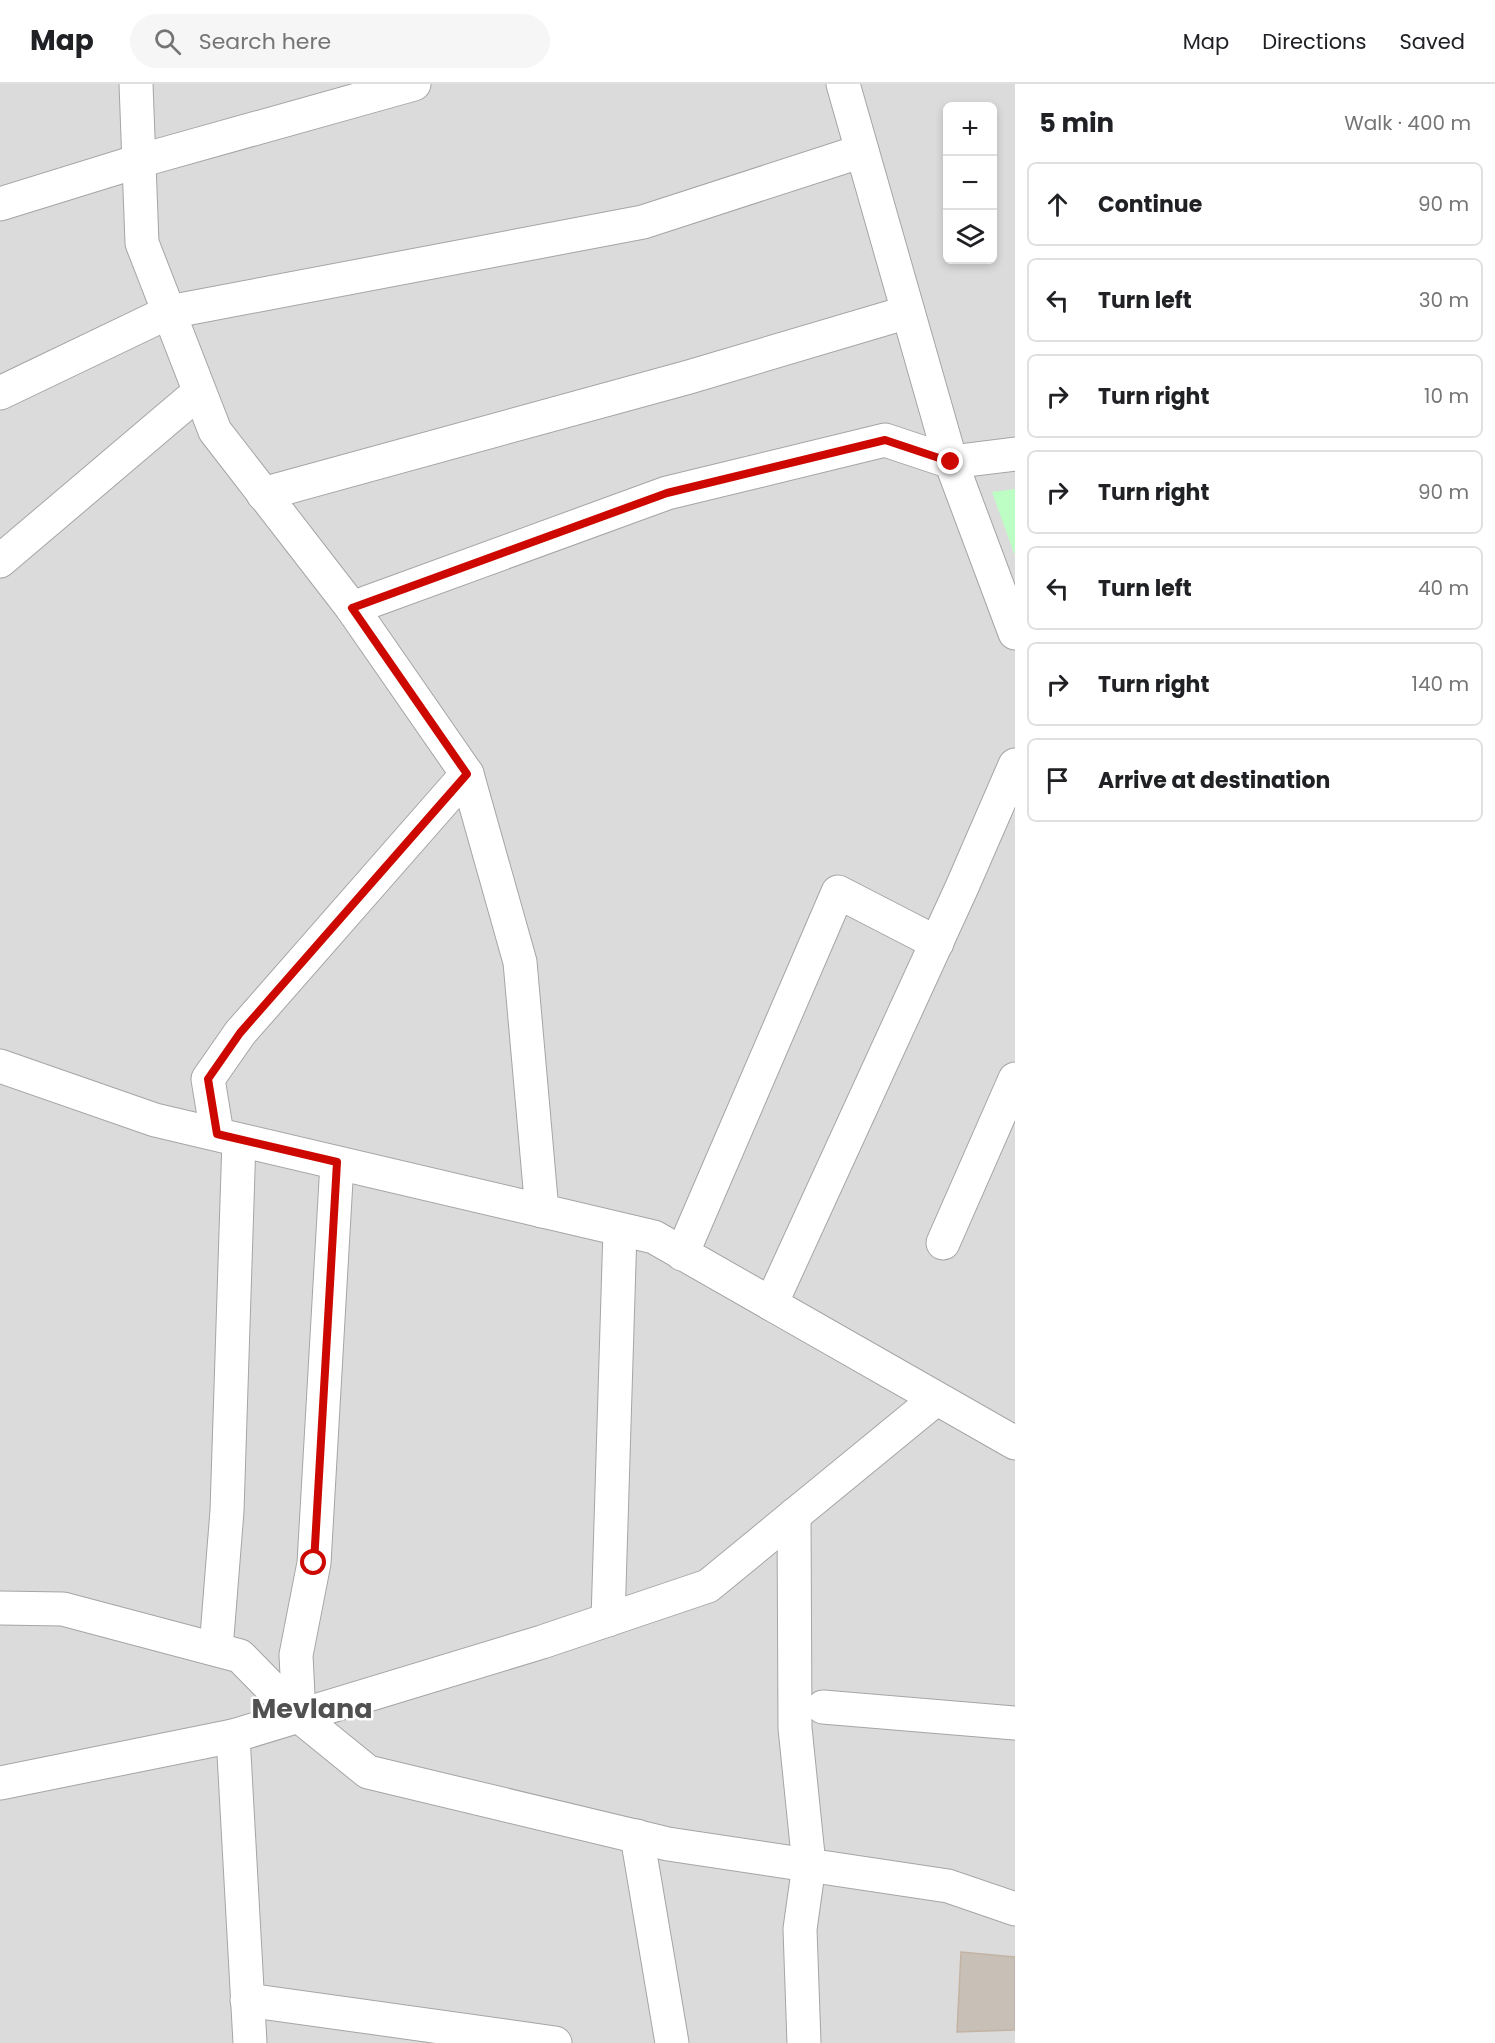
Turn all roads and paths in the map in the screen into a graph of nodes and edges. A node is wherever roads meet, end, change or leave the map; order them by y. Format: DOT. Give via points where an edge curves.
graph roads {
  1 [pos="136,84"];
  2 [pos="414,84"];
  3 [pos="843,84"];
  4 [pos="862,151"];
  5 [pos="139,161"];
  6 [pos="0,204"];
  7 [pos="169,312"];
  8 [pos="908,312"];
  9 [pos="200,392"];
  10 [pos="0,393"];
  11 [pos="1015,454"];
  12 [pos="951,462"];
  13 [pos="263,494"];
  14 [pos="0,561"];
  15 [pos="352,608"];
  16 [pos="1015,633"];
  17 [pos="1015,765"];
  18 [pos="467,774"];
  19 [pos="937,943"];
  20 [pos="0,1066"];
  21 [pos="1015,1080"];
  22 [pos="228,1137"];
  23 [pos="337,1162"];
  24 [pos="543,1211"];
  25 [pos="620,1230"];
  26 [pos="943,1244"];
  27 [pos="682,1254"];
  28 [pos="771,1304"];
  29 [pos="936,1399"];
  30 [pos="1015,1443"];
  31 [pos="794,1515"];
  32 [pos="0,1608"];
  33 [pos="608,1620"];
  34 [pos="216,1649"];
  35 [pos="823,1707"];
  36 [pos="299,1716"];
  37 [pos="1015,1723"];
  38 [pos="233,1736"];
  39 [pos="0,1783"];
  40 [pos="637,1836"];
  41 [pos="809,1865"];
  42 [pos="1015,1909"];
  43 [pos="247,2000"];
  44 [pos="453,2036"];
  45 [pos="250,2043"];
  46 [pos="555,2043"];
  47 [pos="672,2043"];
  48 [pos="804,2043"];
  1 -- 5 [label="street"];
  2 -- 5 [label="street"];
  3 -- 4 [label="street"];
  4 -- 7 [label="street" via="643,222"];
  4 -- 8 [label="street"];
  5 -- 6 [label="street"];
  5 -- 7 [label="street" via="142,243"];
  7 -- 9 [label="street"];
  7 -- 10 [label="street"];
  8 -- 12 [label="street"];
  8 -- 13 [label="street" via="689,377"];
  9 -- 13 [label="street" via="215,431"];
  9 -- 14 [label="street"];
  11 -- 12 [label="street"];
  12 -- 15 [label="street" via="885,440 678,490"];
  12 -- 16 [label="street"];
  13 -- 15 [label="street"];
  15 -- 18 [label="street"];
  17 -- 19 [label="street"];
  18 -- 22 [label="street" via="240,1033 208,1079"];
  18 -- 24 [label="street" via="520,962"];
  19 -- 27 [label="street" via="838,892"];
  19 -- 28 [label="street"];
  20 -- 22 [label="street" via="155,1120"];
  21 -- 26 [label="street"];
  22 -- 23 [label="street"];
  22 -- 34 [label="street" via="227,1511"];
  23 -- 24 [label="street"];
  23 -- 36 [label="street" via="314,1563 296,1654"];
  24 -- 25 [label="street"];
  25 -- 27 [label="street" via="654,1237"];
  25 -- 33 [label="street"];
  27 -- 28 [label="street"];
  28 -- 29 [label="street"];
  29 -- 30 [label="street"];
  29 -- 31 [label="street"];
  31 -- 33 [label="street" via="708,1586"];
  31 -- 41 [label="street" via="795,1728"];
  32 -- 34 [label="street" via="63,1609"];
  33 -- 36 [label="street"];
  34 -- 36 [label="street" via="240,1656"];
  35 -- 37 [label="street"];
  36 -- 38 [label="street"];
  36 -- 40 [label="street" via="368,1772"];
  38 -- 39 [label="street"];
  38 -- 43 [label="street"];
  40 -- 41 [label="street"];
  40 -- 47 [label="street"];
  41 -- 42 [label="street" via="948,1886"];
  41 -- 48 [label="street" via="800,1929"];
  43 -- 44 [label="street"];
  43 -- 45 [label="street"];
  44 -- 46 [label="street"];
}
